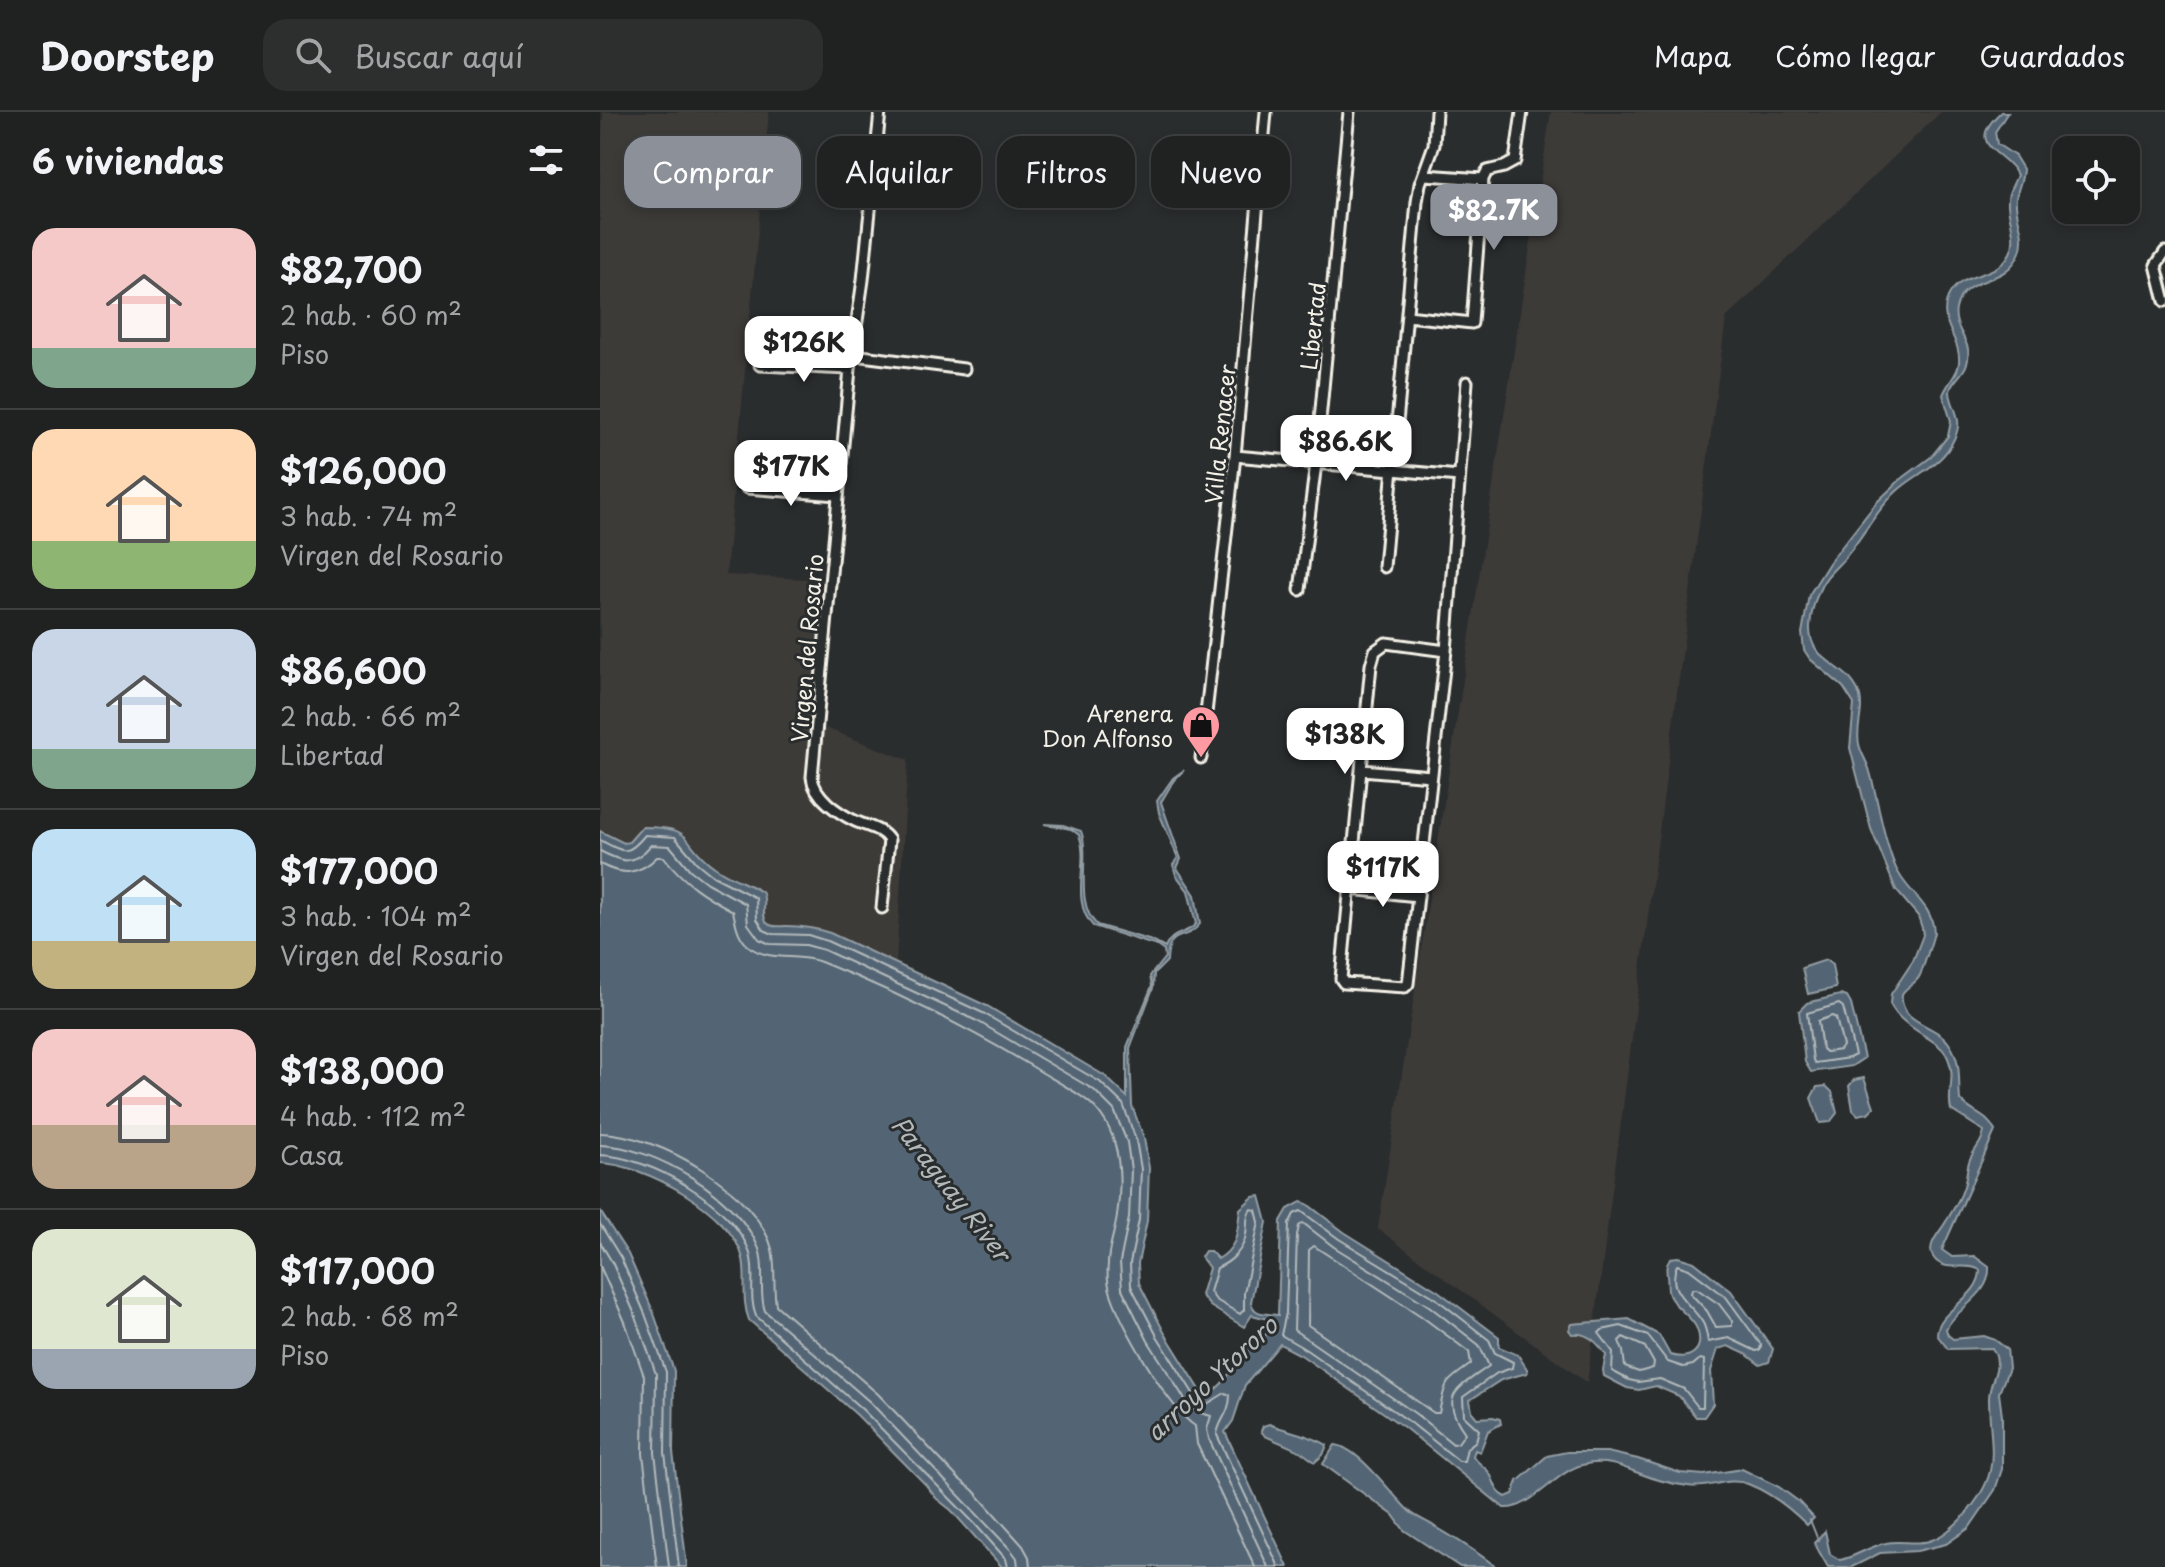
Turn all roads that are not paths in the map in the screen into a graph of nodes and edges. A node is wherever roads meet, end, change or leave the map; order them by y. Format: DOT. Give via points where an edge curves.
graph roads {
  1 [pos="880,112"];
  2 [pos="1266,112"];
  3 [pos="1349,112"];
  4 [pos="1436,112"];
  5 [pos="1522,112"];
  6 [pos="1425,175"];
  7 [pos="1483,179"];
  8 [pos="2165,252"];
  9 [pos="2165,301"];
  10 [pos="1407,316"];
  11 [pos="854,355"];
  12 [pos="760,365"];
  13 [pos="850,369"];
  14 [pos="964,369"];
  15 [pos="1467,382"];
  16 [pos="1235,456"];
  17 [pos="1316,463"];
  18 [pos="1392,470"];
  19 [pos="1459,476"];
  20 [pos="747,488"];
  21 [pos="838,495"];
  22 [pos="1384,567"];
  23 [pos="1300,590"];
  24 [pos="1446,651"];
  25 [pos="1201,758"];
  26 [pos="1362,770"];
  27 [pos="1431,776"];
  28 [pos="1350,889"];
  29 [pos="1418,896"];
  30 [pos="882,908"];
  1 -- 11 [label="street, Virgen del Rosario"];
  2 -- 16 [label="street, Villa Renacer"];
  3 -- 17 [label="street, Libertad"];
  4 -- 6 [label="street"];
  5 -- 7 [label="street" via="1515,161 1487,171"];
  6 -- 7 [label="street"];
  6 -- 10 [label="street" via="1417,202"];
  7 -- 10 [label="street" via="1472,323"];
  8 -- 9 [label="street" via="2156,265"];
  10 -- 18 [label="street"];
  11 -- 13 [label="street, Virgen del Rosario"];
  11 -- 14 [label="street"];
  12 -- 13 [label="street"];
  13 -- 21 [label="street, Virgen del Rosario"];
  15 -- 19 [label="street"];
  16 -- 17 [label="street"];
  16 -- 25 [label="street, Villa Renacer"];
  17 -- 18 [label="street"];
  17 -- 23 [label="street, Libertad"];
  18 -- 19 [label="street"];
  18 -- 22 [label="street"];
  19 -- 24 [label="street"];
  20 -- 21 [label="street"];
  21 -- 30 [label="street, Virgen del Rosario" via="812,777 817,792 833,807 889,840"];
  24 -- 26 [label="street" via="1386,643 1375,651"];
  24 -- 27 [label="street"];
  26 -- 27 [label="street"];
  26 -- 28 [label="street"];
  27 -- 29 [label="street"];
  28 -- 29 [label="street"];
  28 -- 29 [label="street" via="1344,983 1407,986"];
}
